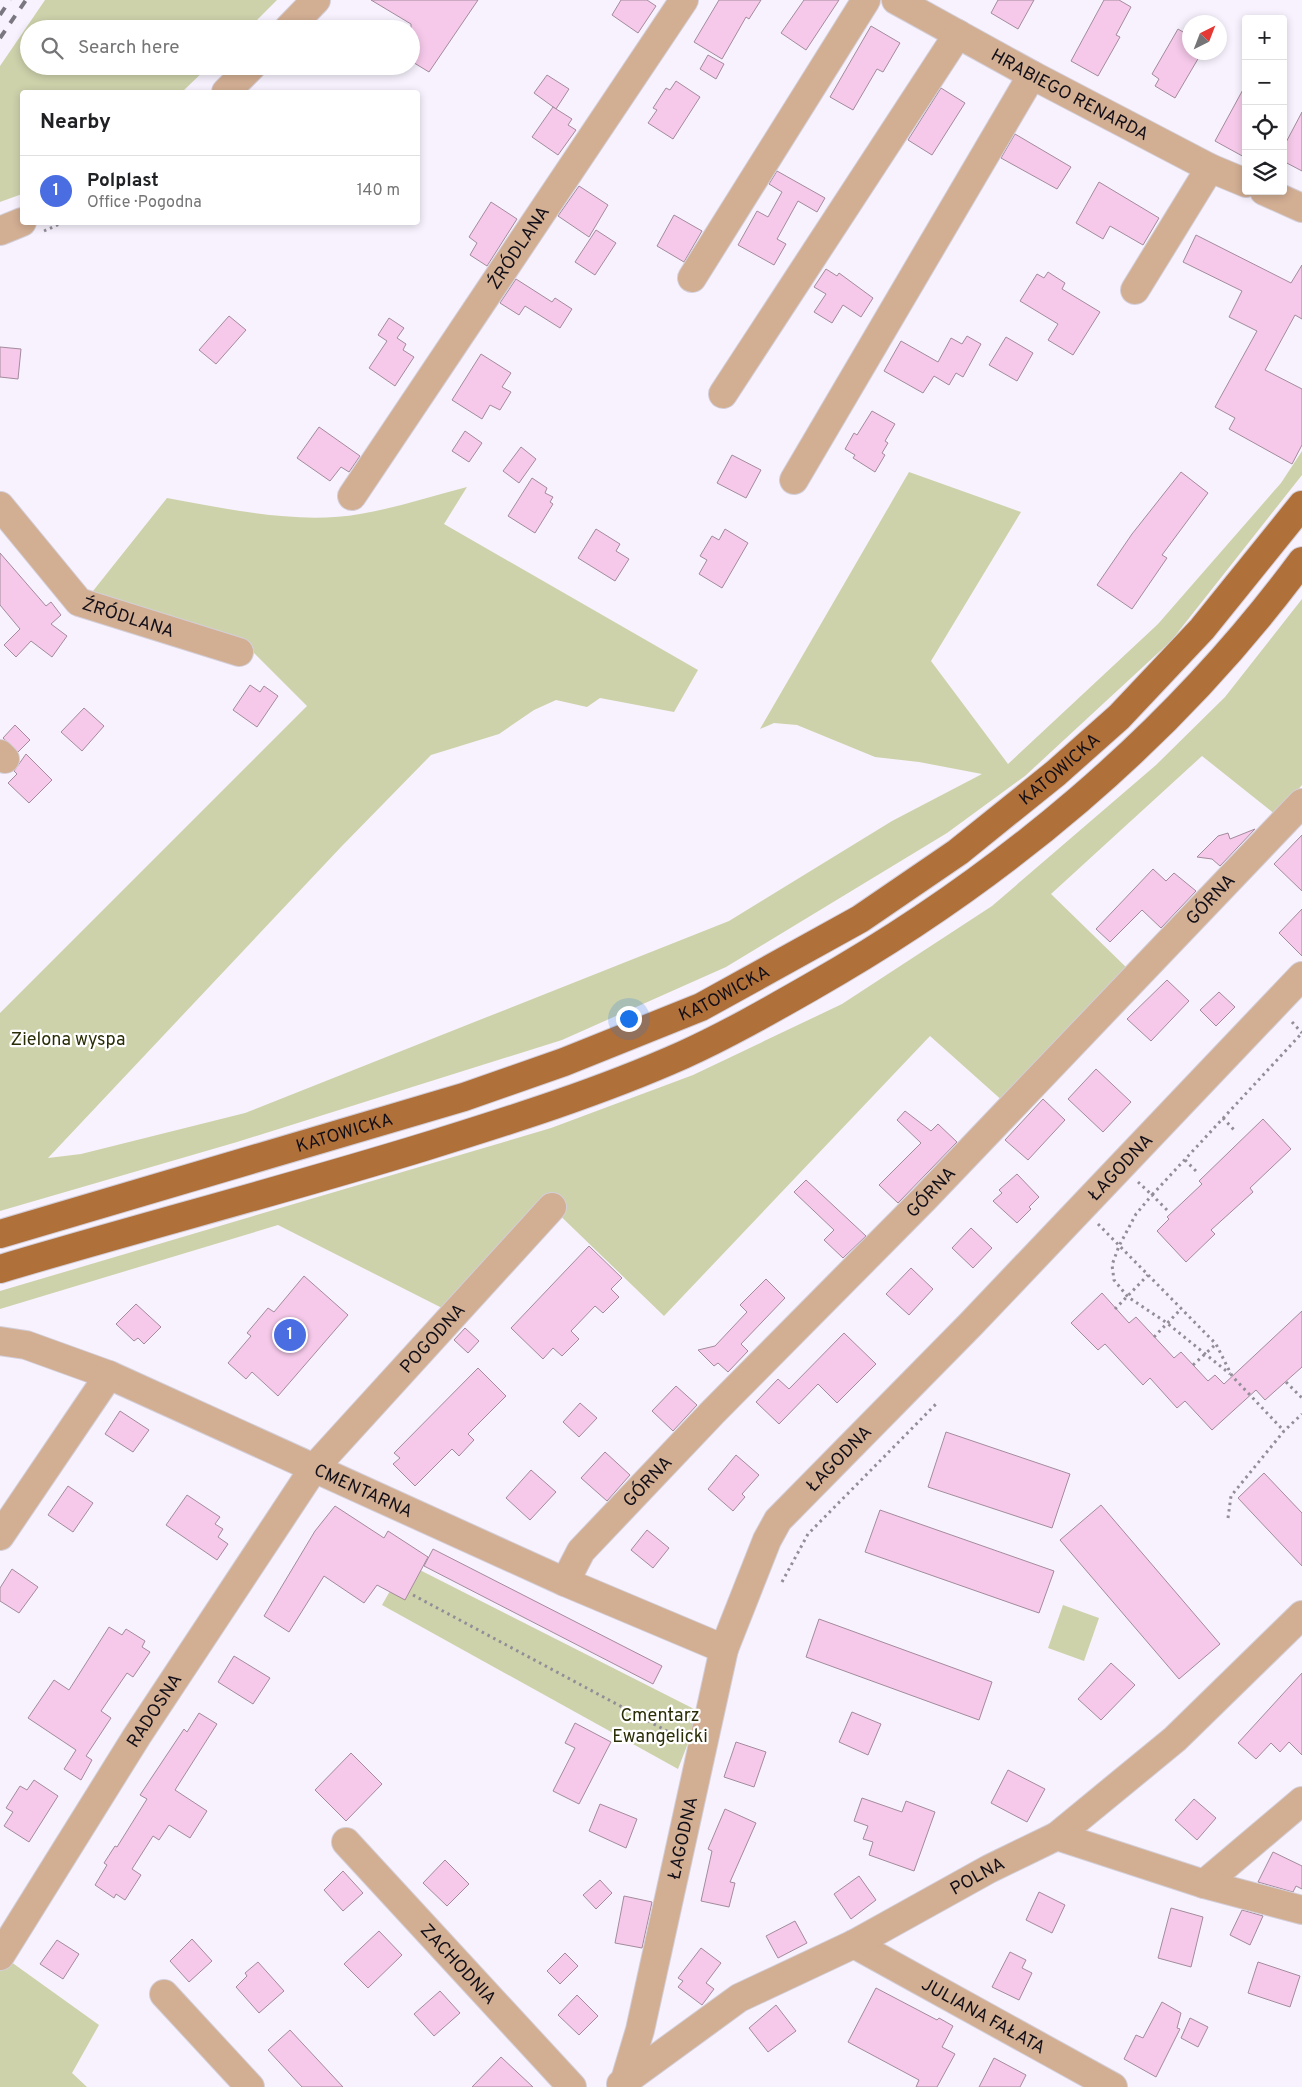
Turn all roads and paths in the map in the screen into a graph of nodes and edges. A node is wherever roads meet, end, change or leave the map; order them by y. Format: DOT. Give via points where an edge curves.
graph roads {
  1 [pos="316,0"];
  2 [pos="684,0"];
  3 [pos="866,0"];
  4 [pos="896,0"];
  5 [pos="297,20"];
  6 [pos="958,34"];
  7 [pos="243,75"];
  8 [pos="1032,75"];
  9 [pos="228,90"];
  10 [pos="1210,168"];
  11 [pos="1242,181"];
  12 [pos="1273,195"];
  13 [pos="1302,208"];
  14 [pos="20,223"];
  15 [pos="0,231"];
  16 [pos="692,278"];
  17 [pos="1135,290"];
  18 [pos="722,394"];
  19 [pos="794,480"];
  20 [pos="352,496"];
  21 [pos="0,506"];
  22 [pos="1302,506"];
  23 [pos="1302,561"];
  24 [pos="239,652"];
  25 [pos="1302,803"];
  26 [pos="1302,976"];
  27 [pos="1302,1033"];
  28 [pos="1224,1118"];
  29 [pos="1235,1130"];
  30 [pos="1185,1160"];
  31 [pos="1120,1166"];
  32 [pos="1198,1173"];
  33 [pos="1152,1195"];
  34 [pos="1080,1207"];
  35 [pos="552,1208"];
  36 [pos="1167,1210"];
  37 [pos="0,1234"];
  38 [pos="1119,1246"];
  39 [pos="0,1270"];
  40 [pos="1148,1276"];
  41 [pos="1128,1297"];
  42 [pos="1181,1309"];
  43 [pos="1115,1310"];
  44 [pos="1167,1323"];
  45 [pos="1154,1337"];
  46 [pos="0,1341"];
  47 [pos="1216,1344"];
  48 [pos="1206,1353"];
  49 [pos="1193,1365"];
  50 [pos="108,1375"];
  51 [pos="1232,1376"];
  52 [pos="1286,1382"];
  53 [pos="1302,1398"];
  54 [pos="936,1404"];
  55 [pos="1302,1414"];
  56 [pos="1284,1431"];
  57 [pos="314,1468"];
  58 [pos="1228,1518"];
  59 [pos="0,1536"];
  60 [pos="564,1582"];
  61 [pos="782,1582"];
  62 [pos="413,1595"];
  63 [pos="1302,1615"];
  64 [pos="724,1649"];
  65 [pos="688,1742"];
  66 [pos="1302,1801"];
  67 [pos="1057,1836"];
  68 [pos="346,1842"];
  69 [pos="1204,1884"];
  70 [pos="1302,1910"];
  71 [pos="854,1944"];
  72 [pos="0,1956"];
  73 [pos="164,1994"];
  74 [pos="622,2083"];
  75 [pos="250,2087"];
  76 [pos="572,2087"];
  77 [pos="1113,2087"];
  1 -- 5 [label="street"];
  2 -- 20 [label="street, ŹRÓDLANA"];
  3 -- 16 [label="street"];
  4 -- 6 [label="street, HRABIEGO RENARDA"];
  6 -- 8 [label="street, HRABIEGO RENARDA"];
  6 -- 18 [label="street"];
  7 -- 9 [label="street"];
  8 -- 10 [label="street, HRABIEGO RENARDA"];
  8 -- 19 [label="street"];
  10 -- 11 [label="street, HRABIEGO RENARDA"];
  10 -- 17 [label="street"];
  12 -- 13 [label="street"];
  14 -- 15 [label="street"];
  21 -- 24 [label="street, ŹRÓDLANA" via="79,602"];
  22 -- 37 [label="main road, KATOWICKA" via="1202,629 1118,717 1056,773 958,852 860,919 701,1007 564,1062 464,1097"];
  23 -- 39 [label="main road, KATOWICKA" via="1195,690 1099,782 991,871 863,958 771,1010 684,1055 474,1132"];
  25 -- 60 [label="street, GÓRNA" via="924,1199 581,1551"];
  26 -- 31 [label="street, ŁAGODNA"];
  27 -- 28 [label="path"];
  28 -- 29 [label="path"];
  28 -- 30 [label="path"];
  30 -- 32 [label="path"];
  30 -- 33 [label="path"];
  31 -- 33 [label="path"];
  31 -- 34 [label="street, ŁAGODNA"];
  33 -- 36 [label="path"];
  33 -- 38 [label="path" via="1136,1214"];
  34 -- 38 [label="path"];
  34 -- 64 [label="street, ŁAGODNA" via="971,1324 778,1520"];
  35 -- 57 [label="street, POGODNA"];
  38 -- 40 [label="path"];
  38 -- 41 [label="path" via="1112,1265 1114,1280"];
  40 -- 41 [label="path"];
  40 -- 42 [label="path"];
  41 -- 43 [label="path"];
  41 -- 44 [label="path"];
  42 -- 44 [label="path"];
  42 -- 47 [label="path"];
  44 -- 45 [label="path"];
  44 -- 48 [label="path"];
  46 -- 50 [label="street, CMENTARNA" via="26,1345"];
  47 -- 48 [label="path"];
  47 -- 51 [label="path"];
  48 -- 49 [label="path"];
  48 -- 51 [label="path"];
  50 -- 57 [label="street, CMENTARNA"];
  50 -- 59 [label="street"];
  51 -- 56 [label="path"];
  52 -- 53 [label="path"];
  54 -- 61 [label="path" via="808,1534"];
  55 -- 56 [label="path"];
  56 -- 58 [label="path" via="1231,1496"];
  57 -- 60 [label="street, CMENTARNA"];
  57 -- 72 [label="street, RADOSNA" via="137,1736"];
  60 -- 64 [label="street, CMENTARNA"];
  62 -- 65 [label="path"];
  63 -- 67 [label="street, POLNA" via="1175,1739"];
  64 -- 74 [label="street, ŁAGODNA" via="640,2030"];
  66 -- 69 [label="street"];
  67 -- 69 [label="street"];
  67 -- 71 [label="street, POLNA"];
  68 -- 76 [label="street, ZACHODNIA"];
  69 -- 70 [label="street"];
  71 -- 74 [label="street, POLNA" via="739,1998"];
  71 -- 77 [label="street, JULIANA FAŁATA"];
  73 -- 75 [label="street"];
}
